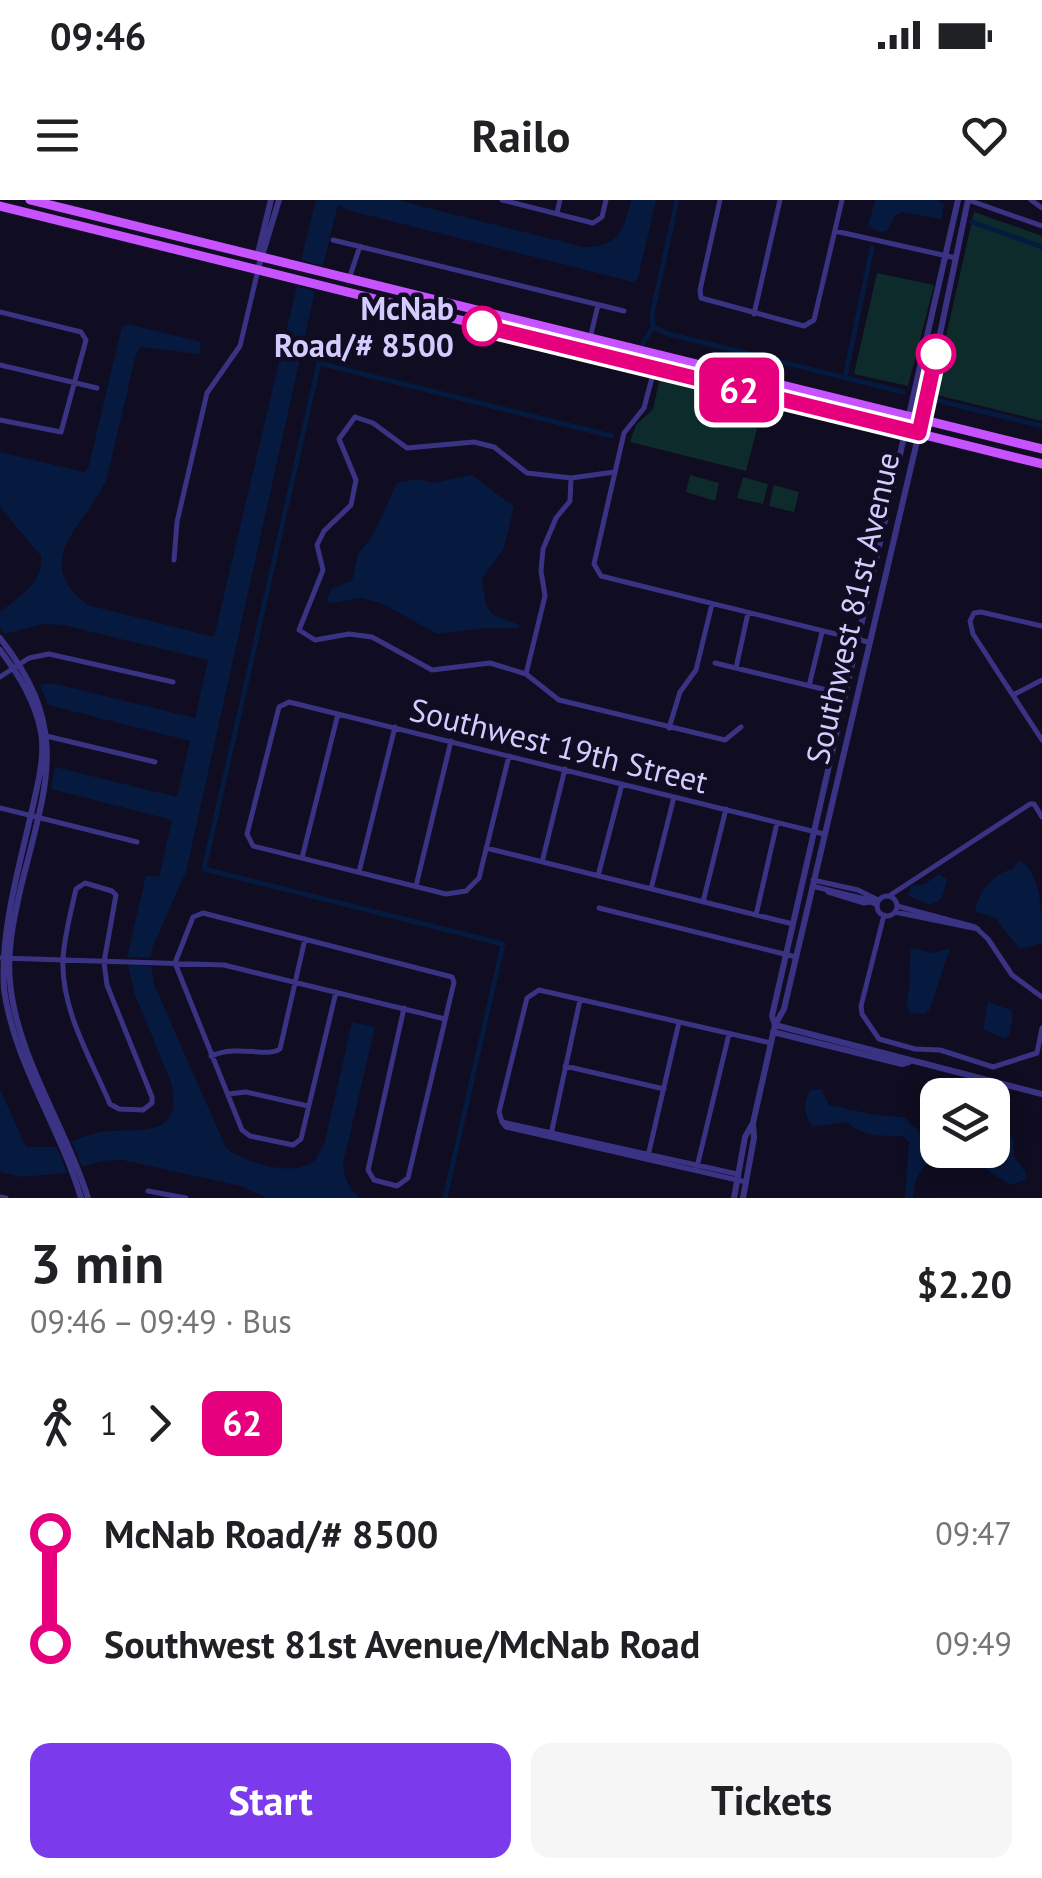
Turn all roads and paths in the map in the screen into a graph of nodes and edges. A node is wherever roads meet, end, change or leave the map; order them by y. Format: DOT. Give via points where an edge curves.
graph roads {
  1 [pos="30,200"];
  2 [pos="275,200"];
  3 [pos="502,200"];
  4 [pos="560,200"];
  5 [pos="606,200"];
  6 [pos="720,200"];
  7 [pos="780,200"];
  8 [pos="842,200"];
  9 [pos="958,200"];
  10 [pos="968,200"];
  11 [pos="0,206"];
  12 [pos="557,213"];
  13 [pos="1042,226"];
  14 [pos="835,232"];
  15 [pos="333,240"];
  16 [pos="360,246"];
  17 [pos="946,256"];
  18 [pos="260,257"];
  19 [pos="956,258"];
  20 [pos="258,269"];
  21 [pos="348,279"];
  22 [pos="598,305"];
  23 [pos="0,312"];
  24 [pos="624,312"];
  25 [pos="754,314"];
  26 [pos="590,339"];
  27 [pos="586,352"];
  28 [pos="658,355"];
  29 [pos="0,364"];
  30 [pos="654,369"];
  31 [pos="76,383"];
  32 [pos="97,388"];
  33 [pos="910,416"];
  34 [pos="0,420"];
  35 [pos="922,420"];
  36 [pos="906,430"];
  37 [pos="919,433"];
  38 [pos="1042,450"];
  39 [pos="1042,464"];
  40 [pos="615,472"];
  41 [pos="571,478"];
  42 [pos="174,560"];
  43 [pos="712,604"];
  44 [pos="748,614"];
  45 [pos="1042,626"];
  46 [pos="822,632"];
  47 [pos="0,638"];
  48 [pos="858,640"];
  49 [pos="868,642"];
  50 [pos="0,650"];
  51 [pos="715,663"];
  52 [pos="16,665"];
  53 [pos="736,668"];
  54 [pos="526,674"];
  55 [pos="0,677"];
  56 [pos="1042,680"];
  57 [pos="173,682"];
  58 [pos="809,686"];
  59 [pos="830,691"];
  60 [pos="1013,695"];
  61 [pos="338,714"];
  62 [pos="742,727"];
  63 [pos="395,728"];
  64 [pos="669,728"];
  65 [pos="45,736"];
  66 [pos="1042,740"];
  67 [pos="451,741"];
  68 [pos="509,756"];
  69 [pos="155,762"];
  70 [pos="566,770"];
  71 [pos="622,784"];
  72 [pos="674,797"];
  73 [pos="0,808"];
  74 [pos="726,809"];
  75 [pos="34,817"];
  76 [pos="1042,817"];
  77 [pos="778,822"];
  78 [pos="815,832"];
  79 [pos="824,834"];
  80 [pos="137,842"];
  81 [pos="486,848"];
  82 [pos="302,858"];
  83 [pos="542,862"];
  84 [pos="359,872"];
  85 [pos="598,876"];
  86 [pos="812,883"];
  87 [pos="416,886"];
  88 [pos="650,889"];
  89 [pos="826,890"];
  90 [pos="852,892"];
  91 [pos="889,896"];
  92 [pos="704,902"];
  93 [pos="875,902"];
  94 [pos="599,908"];
  95 [pos="896,909"];
  96 [pos="756,915"];
  97 [pos="884,915"];
  98 [pos="794,924"];
  99 [pos="305,939"];
  100 [pos="786,955"];
  101 [pos="796,957"];
  102 [pos="3,958"];
  103 [pos="63,961"];
  104 [pos="104,962"];
  105 [pos="175,963"];
  106 [pos="294,982"];
  107 [pos="336,992"];
  108 [pos="1042,997"];
  109 [pos="580,1000"];
  110 [pos="404,1008"];
  111 [pos="445,1019"];
  112 [pos="679,1022"];
  113 [pos="774,1028"];
  114 [pos="1042,1028"];
  115 [pos="729,1034"];
  116 [pos="842,1041"];
  117 [pos="771,1043"];
  118 [pos="832,1047"];
  119 [pos="212,1056"];
  120 [pos="911,1061"];
  121 [pos="565,1066"];
  122 [pos="664,1089"];
  123 [pos="228,1094"];
  124 [pos="1042,1094"];
  125 [pos="308,1106"];
  126 [pos="502,1122"];
  127 [pos="552,1130"];
  128 [pos="648,1156"];
  129 [pos="697,1168"];
  130 [pos="742,1178"];
  131 [pos="148,1191"];
  132 [pos="159,1195"];
  133 [pos="84,1198"];
  134 [pos="186,1198"];
  135 [pos="734,1198"];
  136 [pos="744,1198"];
  1 -- 18 [label="main road"];
  2 -- 18 [label="street"];
  3 -- 12 [label="street"];
  4 -- 12 [label="street"];
  5 -- 12 [label="street" via="593,223"];
  6 -- 25 [label="street" via="702,298"];
  7 -- 25 [label="street"];
  8 -- 14 [label="street"];
  9 -- 17 [label="street, Southwest 81st Avenue"];
  10 -- 13 [label="street"];
  10 -- 19 [label="street, Southwest 81st Avenue"];
  11 -- 20 [label="main road"];
  14 -- 17 [label="street"];
  14 -- 25 [label="street" via="811,324"];
  15 -- 16 [label="street"];
  16 -- 21 [label="street"];
  16 -- 22 [label="street"];
  17 -- 19 [label="street"];
  17 -- 33 [label="street, Southwest 81st Avenue"];
  18 -- 20 [label="street"];
  18 -- 21 [label="main road"];
  19 -- 35 [label="street, Southwest 81st Avenue"];
  20 -- 27 [label="main road"];
  20 -- 42 [label="street" via="240,346 207,394"];
  21 -- 26 [label="main road"];
  22 -- 24 [label="street"];
  22 -- 26 [label="street"];
  23 -- 31 [label="street" via="85,335"];
  26 -- 27 [label="street"];
  26 -- 28 [label="main road"];
  27 -- 30 [label="main road"];
  28 -- 30 [label="street"];
  28 -- 33 [label="main road"];
  29 -- 31 [label="street"];
  30 -- 36 [label="main road"];
  30 -- 40 [label="street" via="644,408 624,433"];
  31 -- 32 [label="street"];
  31 -- 34 [label="street" via="61,432"];
  33 -- 35 [label="main road"];
  33 -- 36 [label="street, Southwest 81st Avenue"];
  35 -- 37 [label="street, Southwest 81st Avenue"];
  35 -- 38 [label="main road"];
  36 -- 37 [label="main road"];
  36 -- 48 [label="street, Southwest 81st Avenue"];
  37 -- 39 [label="main road"];
  37 -- 49 [label="street, Southwest 81st Avenue"];
  40 -- 41 [label="street"];
  40 -- 43 [label="street" via="596,571"];
  41 -- 54 [label="street" via="570,502 543,549 544,596"];
  41 -- 54 [label="street" via="527,473 494,447 474,442 407,448 355,417 339,439 356,480 350,505 317,545 323,570 300,630 315,640 372,637 432,670 490,663"];
  43 -- 44 [label="street"];
  43 -- 64 [label="street" via="696,670 680,692"];
  44 -- 46 [label="street"];
  44 -- 53 [label="street"];
  45 -- 60 [label="street" via="981,612 971,618 973,634"];
  46 -- 48 [label="street"];
  46 -- 58 [label="street"];
  47 -- 52 [label="street"];
  48 -- 49 [label="street"];
  48 -- 78 [label="street, Southwest 81st Avenue"];
  49 -- 79 [label="street, Southwest 81st Avenue"];
  50 -- 52 [label="street"];
  51 -- 53 [label="street"];
  52 -- 55 [label="street"];
  52 -- 57 [label="street" via="58,654"];
  52 -- 65 [label="street"];
  53 -- 58 [label="street"];
  54 -- 64 [label="street" via="559,700"];
  56 -- 60 [label="street"];
  58 -- 59 [label="street"];
  60 -- 66 [label="street"];
  61 -- 63 [label="street, Southwest 19th Street"];
  61 -- 82 [label="street"];
  61 -- 82 [label="street, Southwest 19th Street" via="283,702 279,707 249,842"];
  62 -- 64 [label="street" via="725,740"];
  63 -- 67 [label="street, Southwest 19th Street"];
  63 -- 84 [label="street"];
  65 -- 69 [label="street"];
  65 -- 75 [label="street"];
  67 -- 68 [label="street, Southwest 19th Street"];
  67 -- 87 [label="street"];
  68 -- 70 [label="street, Southwest 19th Street"];
  68 -- 81 [label="street"];
  70 -- 71 [label="street, Southwest 19th Street"];
  70 -- 83 [label="street"];
  71 -- 72 [label="street, Southwest 19th Street"];
  71 -- 85 [label="street"];
  72 -- 74 [label="street, Southwest 19th Street"];
  72 -- 88 [label="street"];
  73 -- 75 [label="street"];
  74 -- 77 [label="street, Southwest 19th Street"];
  74 -- 92 [label="street"];
  75 -- 80 [label="street"];
  75 -- 102 [label="street"];
  76 -- 91 [label="street" via="1030,804"];
  77 -- 78 [label="street, Southwest 19th Street"];
  77 -- 96 [label="street"];
  78 -- 79 [label="street, Southwest 19th Street"];
  78 -- 98 [label="street, Southwest 81st Avenue"];
  79 -- 86 [label="street, Southwest 81st Avenue"];
  81 -- 83 [label="street"];
  81 -- 87 [label="street" via="478,878 466,891"];
  82 -- 84 [label="street"];
  83 -- 85 [label="street"];
  84 -- 87 [label="street"];
  85 -- 88 [label="street"];
  86 -- 89 [label="street"];
  86 -- 90 [label="street"];
  86 -- 101 [label="street, Southwest 81st Avenue"];
  88 -- 92 [label="street"];
  89 -- 90 [label="street"];
  89 -- 93 [label="street"];
  90 -- 93 [label="street"];
  91 -- 93 [label="street"];
  91 -- 95 [label="street"];
  92 -- 96 [label="street"];
  93 -- 97 [label="street"];
  94 -- 100 [label="street"];
  95 -- 97 [label="street"];
  95 -- 108 [label="street" via="978,930 1012,975"];
  96 -- 98 [label="street"];
  97 -- 114 [label="street" via="862,1006 879,1039 994,1066 1036,1053"];
  98 -- 100 [label="street, Southwest 81st Avenue"];
  99 -- 105 [label="street" via="197,914"];
  99 -- 106 [label="street"];
  99 -- 111 [label="street" via="452,977"];
  100 -- 101 [label="street"];
  100 -- 113 [label="street, Southwest 81st Avenue"];
  101 -- 113 [label="street, Southwest 81st Avenue"];
  102 -- 103 [label="street"];
  102 -- 133 [label="street" via="22,1036"];
  103 -- 104 [label="street"];
  103 -- 104 [label="street" via="79,885 85,883 116,895"];
  103 -- 104 [label="street" via="74,1022 114,1107 144,1110 152,1097 111,999"];
  104 -- 105 [label="street"];
  105 -- 106 [label="street" via="224,965"];
  105 -- 119 [label="street"];
  106 -- 107 [label="street"];
  106 -- 119 [label="street" via="275,1054 235,1049"];
  107 -- 110 [label="street"];
  107 -- 125 [label="street"];
  109 -- 112 [label="street"];
  109 -- 121 [label="street"];
  109 -- 126 [label="street" via="538,990 527,998"];
  110 -- 111 [label="street"];
  110 -- 111 [label="street" via="368,1170 386,1184 404,1184"];
  112 -- 115 [label="street"];
  112 -- 122 [label="street"];
  113 -- 116 [label="street"];
  113 -- 117 [label="street, Southwest 81st Avenue"];
  113 -- 118 [label="street"];
  115 -- 117 [label="street"];
  115 -- 129 [label="street"];
  116 -- 118 [label="street"];
  116 -- 120 [label="street"];
  117 -- 130 [label="street, Southwest 81st Avenue"];
  118 -- 120 [label="street"];
  119 -- 123 [label="street"];
  120 -- 124 [label="street"];
  121 -- 122 [label="street"];
  121 -- 127 [label="street"];
  122 -- 128 [label="street"];
  123 -- 125 [label="street"];
  123 -- 125 [label="street" via="246,1134 292,1145"];
  126 -- 127 [label="street"];
  126 -- 128 [label="street"];
  127 -- 128 [label="street"];
  128 -- 129 [label="street"];
  129 -- 130 [label="street"];
  130 -- 135 [label="street"];
  130 -- 136 [label="street"];
  131 -- 132 [label="street"];
  132 -- 134 [label="street"];
}
